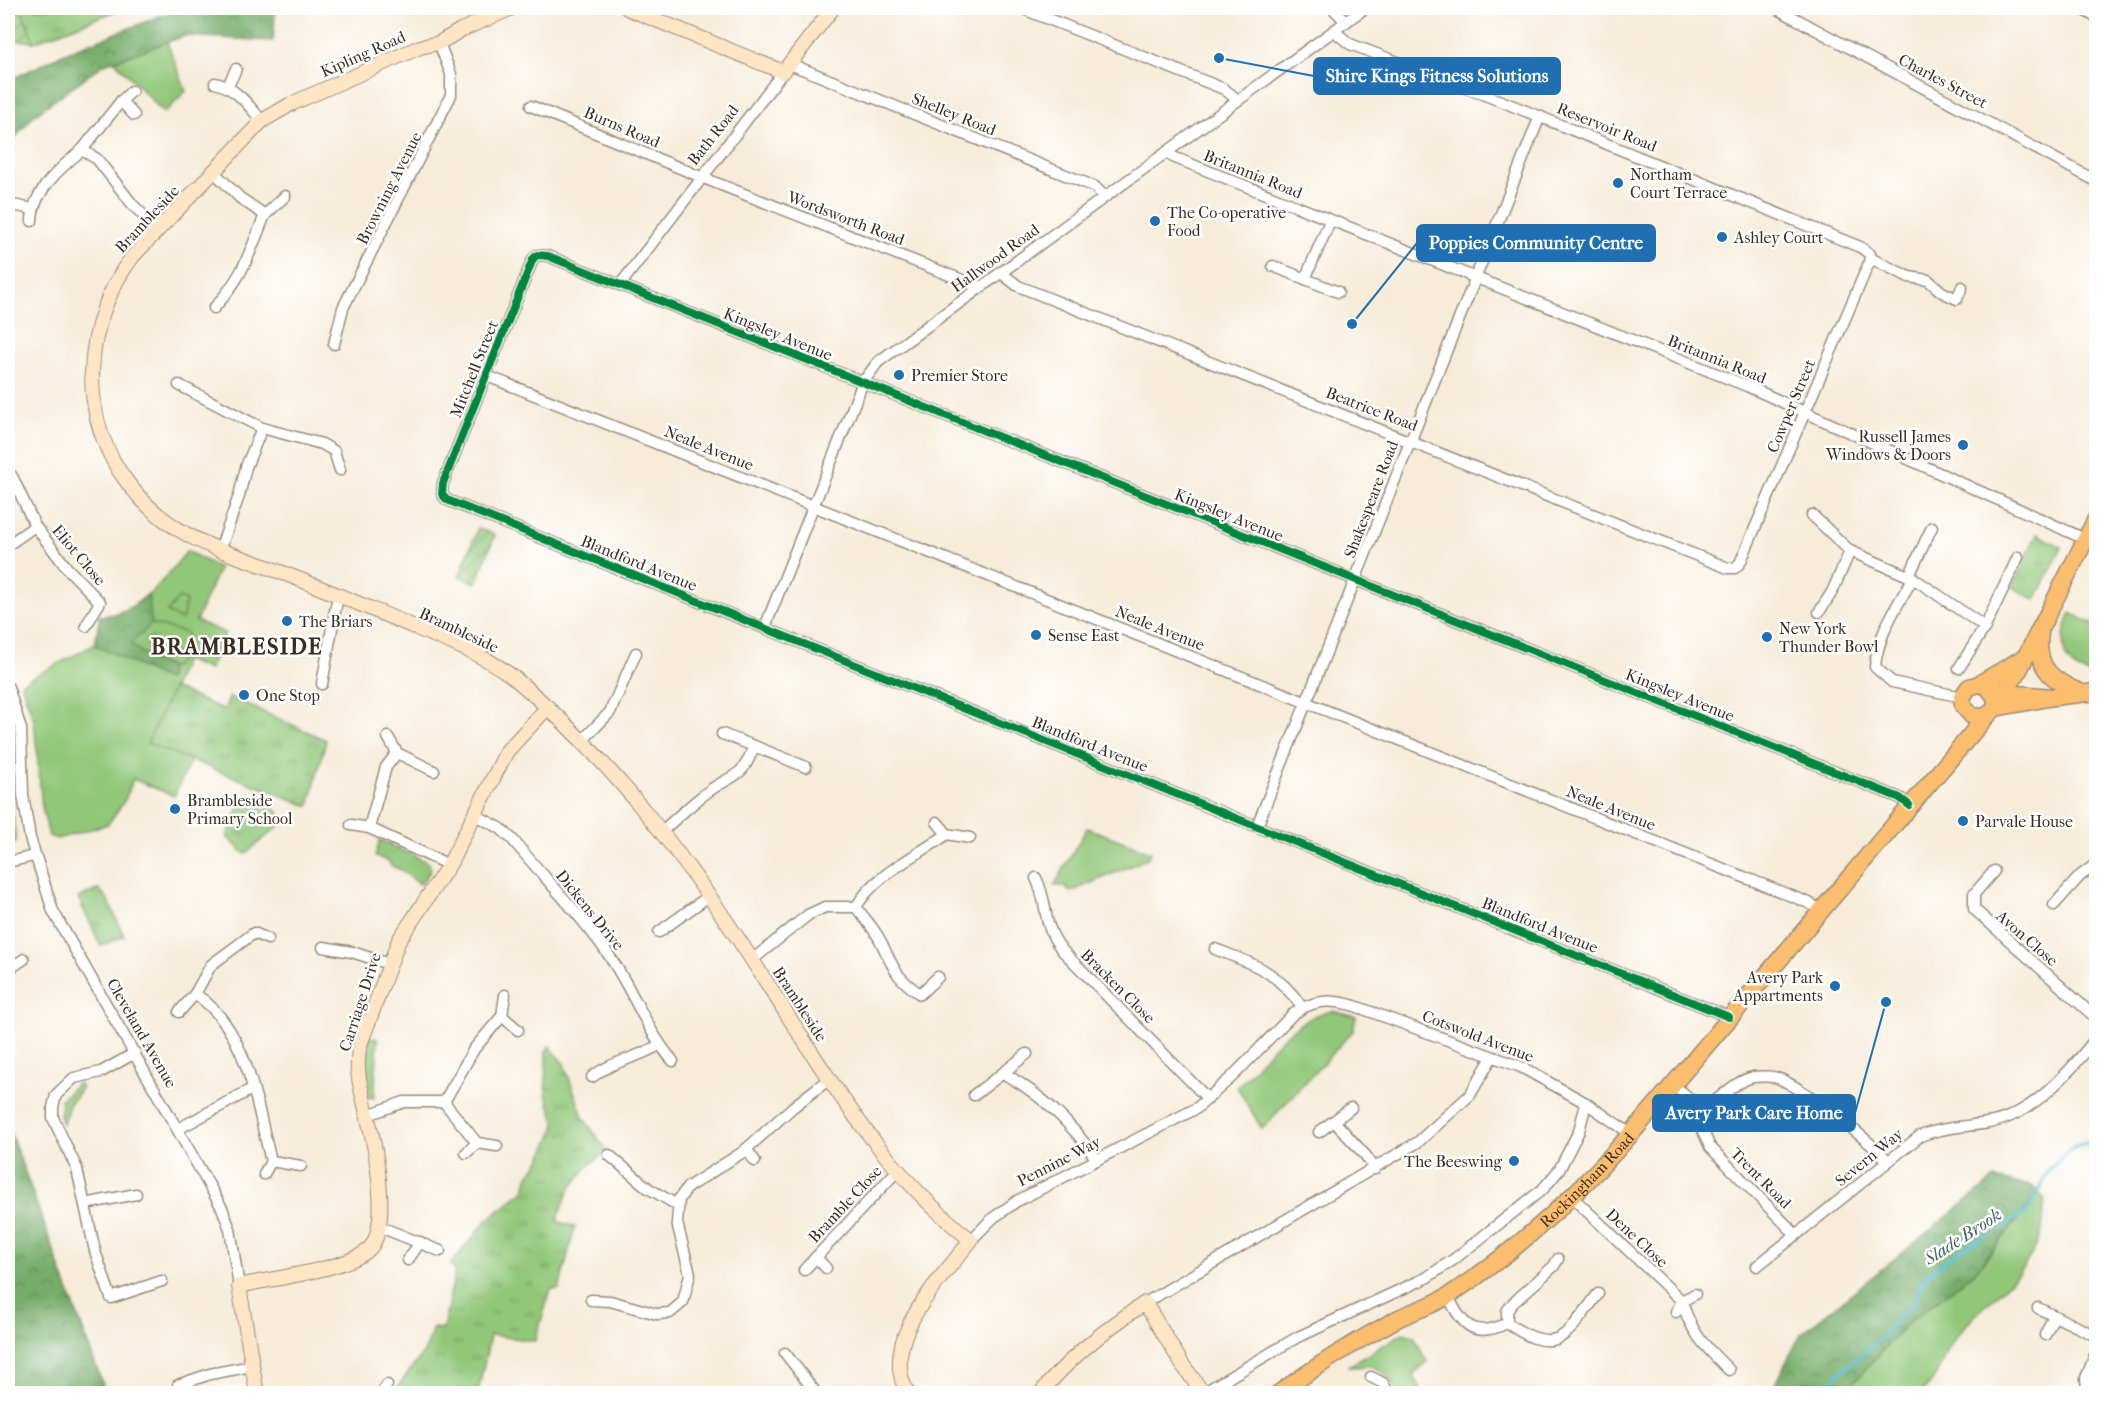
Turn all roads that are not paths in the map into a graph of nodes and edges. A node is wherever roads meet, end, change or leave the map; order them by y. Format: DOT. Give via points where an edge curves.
graph roads {
  1 [pos="512,8"];
  2 [pos="627,8"];
  3 [pos="833,8"];
  4 [pos="1021,8"];
  5 [pos="1333,8"];
  6 [pos="1365,8"];
  7 [pos="1776,8"];
  8 [pos="2080,8"];
  9 [pos="2097,17"];
  10 [pos="1346,22"];
  11 [pos="1334,31"];
  12 [pos="439,43"];
  13 [pos="787,68"];
  14 [pos="236,69"];
  15 [pos="215,83"];
  16 [pos="228,86"];
  17 [pos="132,91"];
  18 [pos="1238,100"];
  19 [pos="121,101"];
  20 [pos="531,106"];
  21 [pos="134,115"];
  22 [pos="1540,116"];
  23 [pos="262,121"];
  24 [pos="82,150"];
  25 [pos="1168,151"];
  26 [pos="214,172"];
  27 [pos="701,177"];
  28 [pos="2097,181"];
  29 [pos="285,196"];
  30 [pos="1105,197"];
  31 [pos="13,205"];
  32 [pos="32,209"];
  33 [pos="266,215"];
  34 [pos="32,221"];
  35 [pos="1330,221"];
  36 [pos="158,230"];
  37 [pos="537,255"];
  38 [pos="1870,256"];
  39 [pos="1273,266"];
  40 [pos="1000,272"];
  41 [pos="1305,279"];
  42 [pos="1475,279"];
  43 [pos="620,285"];
  44 [pos="980,287"];
  45 [pos="1962,288"];
  46 [pos="1338,292"];
  47 [pos="214,308"];
  48 [pos="334,344"];
  49 [pos="487,376"];
  50 [pos="862,382"];
  51 [pos="179,385"];
  52 [pos="1806,411"];
  53 [pos="262,429"];
  54 [pos="1410,440"];
  55 [pos="340,470"];
  56 [pos="12,476"];
  57 [pos="442,494"];
  58 [pos="814,506"];
  59 [pos="1812,515"];
  60 [pos="2097,519"];
  61 [pos="35,526"];
  62 [pos="1932,527"];
  63 [pos="2087,540"];
  64 [pos="8,545"];
  65 [pos="220,550"];
  66 [pos="1850,551"];
  67 [pos="2018,557"];
  68 [pos="1735,568"];
  69 [pos="1911,577"];
  70 [pos="1356,580"];
  71 [pos="338,595"];
  72 [pos="1818,612"];
  73 [pos="86,626"];
  74 [pos="765,627"];
  75 [pos="1985,627"];
  76 [pos="2041,627"];
  77 [pos="636,653"];
  78 [pos="2025,657"];
  79 [pos="1959,668"];
  80 [pos="322,684"];
  81 [pos="1983,685"];
  82 [pos="8,687"];
  83 [pos="2090,693"];
  84 [pos="1963,701"];
  85 [pos="1306,702"];
  86 [pos="1995,704"];
  87 [pos="548,707"];
  88 [pos="722,734"];
  89 [pos="388,737"];
  90 [pos="583,740"];
  91 [pos="754,746"];
  92 [pos="397,753"];
  93 [pos="1947,761"];
  94 [pos="806,767"];
  95 [pos="434,771"];
  96 [pos="1909,805"];
  97 [pos="475,815"];
  98 [pos="937,822"];
  99 [pos="351,825"];
  100 [pos="1257,826"];
  101 [pos="369,828"];
  102 [pos="662,831"];
  103 [pos="947,834"];
  104 [pos="970,838"];
  105 [pos="34,856"];
  106 [pos="8,862"];
  107 [pos="2097,864"];
  108 [pos="450,865"];
  109 [pos="1994,871"];
  110 [pos="1036,878"];
  111 [pos="709,896"];
  112 [pos="2054,905"];
  113 [pos="856,907"];
  114 [pos="1820,910"];
  115 [pos="659,932"];
  116 [pos="268,939"];
  117 [pos="323,947"];
  118 [pos="1215,949"];
  119 [pos="24,959"];
  120 [pos="752,960"];
  121 [pos="389,964"];
  122 [pos="8,970"];
  123 [pos="938,977"];
  124 [pos="195,994"];
  125 [pos="505,995"];
  126 [pos="1302,1007"];
  127 [pos="179,1012"];
  128 [pos="502,1016"];
  129 [pos="1729,1017"];
  130 [pos="2097,1018"];
  131 [pos="518,1030"];
  132 [pos="2097,1038"];
  133 [pos="659,1045"];
  134 [pos="135,1053"];
  135 [pos="1027,1054"];
  136 [pos="1492,1057"];
  137 [pos="673,1061"];
  138 [pos="1003,1073"];
  139 [pos="592,1077"];
  140 [pos="829,1079"];
  141 [pos="1673,1085"];
  142 [pos="252,1089"];
  143 [pos="974,1095"];
  144 [pos="1208,1099"];
  145 [pos="444,1102"];
  146 [pos="1586,1103"];
  147 [pos="1351,1108"];
  148 [pos="1703,1109"];
  149 [pos="368,1115"];
  150 [pos="1334,1121"];
  151 [pos="178,1129"];
  152 [pos="1319,1132"];
  153 [pos="1631,1134"];
  154 [pos="477,1143"];
  155 [pos="497,1146"];
  156 [pos="746,1149"];
  157 [pos="466,1153"];
  158 [pos="609,1155"];
  159 [pos="271,1161"];
  160 [pos="755,1161"];
  161 [pos="1097,1161"];
  162 [pos="1888,1161"];
  163 [pos="301,1166"];
  164 [pos="1375,1169"];
  165 [pos="897,1171"];
  166 [pos="264,1174"];
  167 [pos="136,1194"];
  168 [pos="1572,1197"];
  169 [pos="85,1204"];
  170 [pos="677,1204"];
  171 [pos="378,1226"];
  172 [pos="1796,1235"];
  173 [pos="971,1240"];
  174 [pos="420,1242"];
  175 [pos="440,1251"];
  176 [pos="816,1257"];
  177 [pos="1558,1259"];
  178 [pos="408,1260"];
  179 [pos="1757,1266"];
  180 [pos="826,1268"];
  181 [pos="804,1270"];
  182 [pos="162,1281"];
  183 [pos="239,1286"];
  184 [pos="1598,1294"];
  185 [pos="1695,1294"];
  186 [pos="1449,1296"];
  187 [pos="591,1300"];
  188 [pos="1682,1301"];
  189 [pos="1145,1303"];
  190 [pos="2038,1308"];
  191 [pos="1676,1312"];
  192 [pos="2054,1316"];
  193 [pos="1507,1323"];
  194 [pos="2045,1335"];
  195 [pos="2097,1336"];
  196 [pos="784,1353"];
  197 [pos="2097,1353"];
  198 [pos="252,1366"];
  199 [pos="1311,1370"];
  200 [pos="1730,1370"];
  201 [pos="1371,1377"];
  202 [pos="907,1393"];
  203 [pos="1203,1393"];
  204 [pos="2085,1393"];
  205 [pos="180,1394"];
  206 [pos="257,1394"];
  207 [pos="817,1394"];
  208 [pos="1041,1394"];
  209 [pos="1278,1394"];
  210 [pos="1293,1394"];
  211 [pos="1389,1394"];
  1 -- 12 [label="street, Kipling Road"];
  2 -- 13 [label="street"];
  3 -- 13 [label="street, Bath Road"];
  4 -- 18 [label="street" via="1224,89"];
  5 -- 10 [label="street"];
  6 -- 10 [label="street, Hallwood Road"];
  7 -- 28 [label="street, Charles Street"];
  8 -- 9 [label="street"];
  10 -- 11 [label="street, Hallwood Road"];
  11 -- 18 [label="street, Hallwood Road"];
  11 -- 22 [label="street, Reservoir Road" via="1350,44"];
  12 -- 23 [label="street, Kipling Road" via="420,47 291,104"];
  12 -- 48 [label="street, Browning Avenue" via="451,74 451,95 344,308"];
  13 -- 27 [label="street, Bath Road"];
  13 -- 30 [label="street, Shelley Road" via="1083,182"];
  14 -- 16 [label="street"];
  15 -- 16 [label="street"];
  16 -- 23 [label="street"];
  17 -- 19 [label="street"];
  18 -- 25 [label="street, Hallwood Road"];
  19 -- 21 [label="street"];
  19 -- 24 [label="street"];
  20 -- 27 [label="street, Burns Road"];
  22 -- 38 [label="street, Reservoir Road" via="1860,247"];
  22 -- 42 [label="street, Shakespeare Road"];
  23 -- 26 [label="street, Brambleside"];
  24 -- 32 [label="street" via="40,193"];
  24 -- 36 [label="street" via="103,165"];
  25 -- 30 [label="street, Hallwood Road"];
  25 -- 35 [label="street, Britannia Road" via="1173,157"];
  26 -- 33 [label="street" via="240,198"];
  26 -- 36 [label="street, Brambleside"];
  27 -- 43 [label="street, Bath Road"];
  27 -- 44 [label="street, Wordsworth Road"];
  29 -- 33 [label="street"];
  30 -- 40 [label="street, Hallwood Road"];
  31 -- 32 [label="street"];
  32 -- 34 [label="street"];
  33 -- 47 [label="street" via="245,268"];
  35 -- 41 [label="street"];
  35 -- 42 [label="street, Britannia Road"];
  36 -- 65 [label="street, Brambleside" via="117,277 99,316 90,366 98,420 115,463 148,506 192,540"];
  37 -- 43 [label="street, Kingsley Avenue"];
  37 -- 49 [label="street, Mitchell Street"];
  38 -- 45 [label="street, Reservoir Road" via="1910,277 1928,280 1955,303"];
  38 -- 52 [label="street, Cowper Street"];
  39 -- 41 [label="street"];
  40 -- 44 [label="street, Hallwood Road"];
  40 -- 54 [label="street, Beatrice Road" via="1018,286"];
  41 -- 46 [label="street"];
  42 -- 52 [label="street, Britannia Road"];
  42 -- 54 [label="street, Shakespeare Road"];
  43 -- 50 [label="street, Kingsley Avenue"];
  44 -- 50 [label="street, Hallwood Road" via="878,362"];
  49 -- 57 [label="street, Mitchell Street"];
  49 -- 58 [label="street, Neale Avenue"];
  50 -- 58 [label="street, Hallwood Road"];
  50 -- 70 [label="street, Kingsley Avenue"];
  51 -- 53 [label="street"];
  52 -- 63 [label="street, Britannia Road"];
  52 -- 68 [label="street, Cowper Street"];
  53 -- 55 [label="street" via="322,444 334,451"];
  53 -- 65 [label="street"];
  54 -- 68 [label="street, Beatrice Road"];
  54 -- 70 [label="street, Shakespeare Road"];
  56 -- 61 [label="street, Eliot Close"];
  57 -- 74 [label="street, Blandford Avenue" via="455,504"];
  58 -- 74 [label="street, Hallwood Road"];
  58 -- 85 [label="street, Neale Avenue"];
  59 -- 66 [label="street"];
  60 -- 63 [label="main road, Rockingham Road"];
  61 -- 64 [label="street, Eliot Close"];
  61 -- 73 [label="street, Eliot Close" via="67,568 104,605"];
  62 -- 69 [label="street"];
  63 -- 76 [label="main road, Rockingham Road"];
  65 -- 71 [label="street, Brambleside"];
  66 -- 69 [label="street"];
  66 -- 72 [label="street" via="1832,592"];
  67 -- 75 [label="street"];
  69 -- 75 [label="street"];
  69 -- 84 [label="street" via="1884,634 1875,667 1892,682"];
  70 -- 85 [label="street, Shakespeare Road"];
  70 -- 96 [label="street, Kingsley Avenue" via="1900,798"];
  71 -- 80 [label="street"];
  71 -- 87 [label="street, Brambleside" via="483,657"];
  74 -- 100 [label="street, Blandford Avenue"];
  75 -- 79 [label="street"];
  76 -- 78 [label="main road, Rockingham Road"];
  76 -- 83 [label="main road" via="2038,646 2042,666 2060,682"];
  77 -- 90 [label="street" via="610,712"];
  78 -- 81 [label="main road"];
  78 -- 86 [label="main road, Rockingham Road"];
  81 -- 84 [label="main road" via="1969,687"];
  81 -- 86 [label="main road"];
  82 -- 105 [label="street, Cleveland Avenue" via="21,729 23,795"];
  83 -- 86 [label="main road"];
  84 -- 86 [label="main road" via="1972,716"];
  84 -- 93 [label="main road, Rockingham Road" via="1961,730"];
  85 -- 100 [label="street, Shakespeare Road"];
  85 -- 114 [label="street, Neale Avenue"];
  86 -- 93 [label="main road, Rockingham Road"];
  87 -- 90 [label="street, Brambleside"];
  87 -- 97 [label="street, Carriage Drive" via="507,751"];
  88 -- 91 [label="street"];
  89 -- 92 [label="street"];
  90 -- 102 [label="street, Brambleside"];
  91 -- 94 [label="street"];
  91 -- 102 [label="street" via="743,771 709,791"];
  92 -- 95 [label="street"];
  92 -- 101 [label="street" via="386,767"];
  93 -- 96 [label="main road, Rockingham Road"];
  96 -- 114 [label="main road, Rockingham Road"];
  97 -- 108 [label="street, Carriage Drive"];
  97 -- 133 [label="street, Dickens Drive" via="513,840 607,952"];
  98 -- 103 [label="street"];
  99 -- 101 [label="street"];
  100 -- 129 [label="street, Blandford Avenue"];
  101 -- 108 [label="street"];
  102 -- 111 [label="street, Brambleside"];
  103 -- 104 [label="street"];
  103 -- 113 [label="street" via="879,879"];
  105 -- 106 [label="street"];
  105 -- 134 [label="street, Cleveland Avenue" via="53,911"];
  107 -- 112 [label="street" via="2080,876"];
  108 -- 121 [label="street, Carriage Drive" via="415,912"];
  109 -- 130 [label="street, Avon Close" via="1974,894 1974,909"];
  110 -- 144 [label="street, Bracken Close" via="1045,899 1047,926 1062,950"];
  111 -- 115 [label="street"];
  111 -- 120 [label="street, Brambleside"];
  113 -- 120 [label="street" via="825,907 808,915"];
  113 -- 123 [label="street" via="881,940 891,967 918,999"];
  114 -- 129 [label="main road, Rockingham Road"];
  116 -- 124 [label="street" via="254,933 236,946 211,965"];
  117 -- 121 [label="street"];
  118 -- 126 [label="street" via="1264,968 1288,988"];
  119 -- 122 [label="street"];
  120 -- 140 [label="street, Brambleside"];
  121 -- 149 [label="street, Carriage Drive" via="357,1056"];
  124 -- 127 [label="street"];
  124 -- 142 [label="street" via="209,1003 232,1032"];
  125 -- 128 [label="street"];
  126 -- 136 [label="street, Cotswold Avenue" via="1334,1000"];
  126 -- 144 [label="street, Pennine Way"];
  128 -- 131 [label="street"];
  128 -- 145 [label="street" via="474,1049"];
  129 -- 141 [label="main road, Rockingham Road"];
  132 -- 162 [label="street, Severn Way" via="2065,1074 2025,1108 1990,1123 1935,1130 1920,1136"];
  133 -- 137 [label="street, Dickens Drive"];
  133 -- 139 [label="street"];
  134 -- 151 [label="street, Cleveland Avenue"];
  134 -- 169 [label="street" via="100,1072 74,1078 56,1095 53,1118 76,1169"];
  135 -- 138 [label="street"];
  136 -- 146 [label="street, Cotswold Avenue" via="1546,1079"];
  136 -- 164 [label="street" via="1478,1084 1460,1106 1418,1142"];
  138 -- 143 [label="street"];
  138 -- 161 [label="street" via="1070,1124"];
  140 -- 156 [label="street"];
  140 -- 165 [label="street, Brambleside"];
  141 -- 148 [label="street"];
  141 -- 153 [label="main road, Rockingham Road"];
  142 -- 151 [label="street"];
  142 -- 159 [label="street"];
  144 -- 161 [label="street, Pennine Way"];
  145 -- 149 [label="street" via="404,1102"];
  145 -- 154 [label="street"];
  146 -- 153 [label="street, Cotswold Avenue"];
  146 -- 203 [label="street, Rockingham Road" via="1573,1145 1543,1189 1453,1260 1426,1278 1296,1338"];
  147 -- 150 [label="street"];
  148 -- 162 [label="street" via="1733,1084 1755,1077 1779,1078"];
  148 -- 172 [label="street, Trent Road" via="1703,1131 1710,1147"];
  149 -- 171 [label="street, Carriage Drive" via="379,1170"];
  150 -- 152 [label="street"];
  150 -- 164 [label="street"];
  151 -- 183 [label="street, Cleveland Avenue" via="222,1208 230,1229"];
  153 -- 168 [label="main road, Rockingham Road"];
  154 -- 155 [label="street"];
  154 -- 157 [label="street"];
  156 -- 160 [label="street"];
  156 -- 170 [label="street" via="688,1187"];
  158 -- 170 [label="street" via="648,1188"];
  159 -- 163 [label="street"];
  159 -- 166 [label="street"];
  161 -- 173 [label="street, Pennine Way" via="1017,1201"];
  162 -- 172 [label="street, Severn Way"];
  164 -- 189 [label="street"];
  165 -- 173 [label="street, Brambleside"];
  165 -- 176 [label="street, Bramble Close"];
  167 -- 169 [label="street"];
  168 -- 186 [label="main road, Rockingham Road"];
  168 -- 188 [label="street, Dene Close"];
  169 -- 182 [label="street" via="111,1298"];
  170 -- 187 [label="street" via="680,1239 690,1274 683,1302 670,1313 657,1314 610,1300"];
  171 -- 174 [label="street"];
  171 -- 183 [label="street, Carriage Drive" via="370,1248 346,1262"];
  172 -- 179 [label="street, Severn Way"];
  173 -- 202 [label="street, Pennine Way" via="908,1325 898,1356"];
  174 -- 175 [label="street"];
  174 -- 178 [label="street"];
  176 -- 180 [label="street, Bramble Close"];
  176 -- 181 [label="street, Bramble Close"];
  177 -- 193 [label="street" via="1512,1304 1507,1311"];
  183 -- 198 [label="street, Cleveland Avenue"];
  184 -- 193 [label="street" via="1557,1341 1548,1341"];
  185 -- 188 [label="street"];
  186 -- 193 [label="street" via="1470,1327 1481,1332"];
  186 -- 199 [label="main road, Rockingham Road" via="1400,1317"];
  188 -- 191 [label="street"];
  188 -- 200 [label="street" via="1698,1339"];
  189 -- 203 [label="street"];
  189 -- 208 [label="street" via="1081,1351"];
  190 -- 192 [label="street"];
  192 -- 194 [label="street"];
  192 -- 195 [label="street"];
  196 -- 207 [label="street"];
  197 -- 204 [label="street" via="2086,1378"];
  198 -- 205 [label="street" via="192,1379 178,1385"];
  198 -- 206 [label="street, Cleveland Avenue"];
  199 -- 209 [label="main road, Rockingham Road"];
  199 -- 210 [label="main road, Rockingham Road"];
  201 -- 211 [label="street" via="1383,1383"];
}
